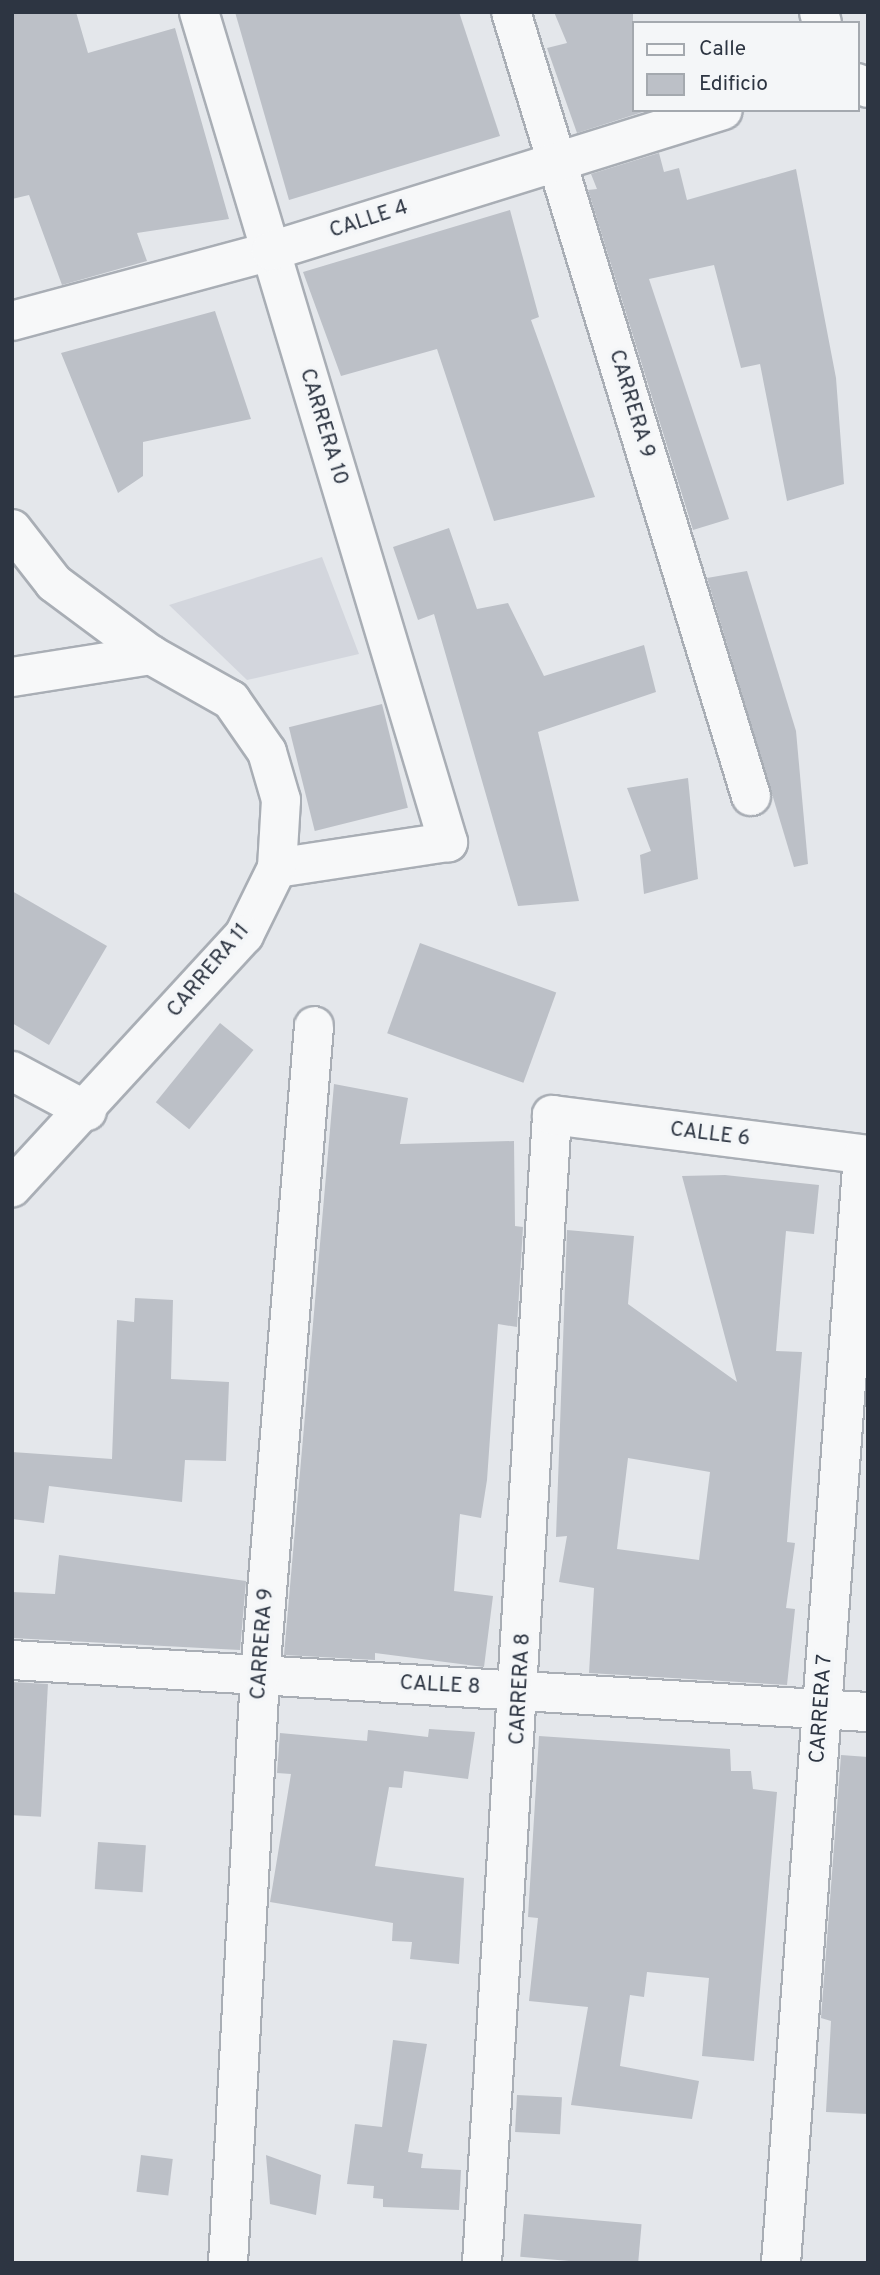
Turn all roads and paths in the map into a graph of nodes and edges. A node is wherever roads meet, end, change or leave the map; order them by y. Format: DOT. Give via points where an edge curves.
graph roads {
  1 [pos="199,12"];
  2 [pos="511,12"];
  3 [pos="716,112"];
  4 [pos="556,160"];
  5 [pos="271,251"];
  6 [pos="12,321"];
  7 [pos="12,529"];
  8 [pos="151,654"];
  9 [pos="12,677"];
  10 [pos="751,796"];
  11 [pos="277,868"];
  12 [pos="314,1026"];
  13 [pos="12,1071"];
  14 [pos="86,1111"];
  15 [pos="552,1115"];
  16 [pos="866,1155"];
  17 [pos="12,1187"];
  18 [pos="12,1660"];
  19 [pos="260,1675"];
  20 [pos="522,1691"];
  21 [pos="822,1710"];
  22 [pos="868,1712"];
  23 [pos="228,2263"];
  24 [pos="482,2263"];
  25 [pos="781,2263"];
  1 -- 5 [label="street, CARRERA 10"];
  2 -- 4 [label="street, CARRERA 9"];
  3 -- 4 [label="street, CALLE 4"];
  4 -- 5 [label="street, CALLE 4"];
  4 -- 10 [label="street, CARRERA 9"];
  5 -- 6 [label="street, CALLE 4"];
  5 -- 11 [label="street, CARRERA 10" via="448,842"];
  7 -- 8 [label="street, CARRERA 11" via="54,583"];
  8 -- 9 [label="street"];
  8 -- 11 [label="street, CARRERA 11" via="231,701 267,752 281,800"];
  11 -- 14 [label="street, CARRERA 11" via="244,935"];
  12 -- 19 [label="street, CARRERA 9"];
  13 -- 14 [label="street"];
  14 -- 17 [label="street, CARRERA 11"];
  15 -- 16 [label="street, CALLE 6"];
  15 -- 20 [label="street, CARRERA 8"];
  16 -- 21 [label="street, CARRERA 7"];
  18 -- 19 [label="street, CALLE 8"];
  19 -- 20 [label="street, CALLE 8"];
  19 -- 23 [label="street, CARRERA 9"];
  20 -- 21 [label="street, CALLE 8"];
  20 -- 24 [label="street, CARRERA 8"];
  21 -- 22 [label="street, CALLE 8"];
  21 -- 25 [label="street, CARRERA 7"];
}
